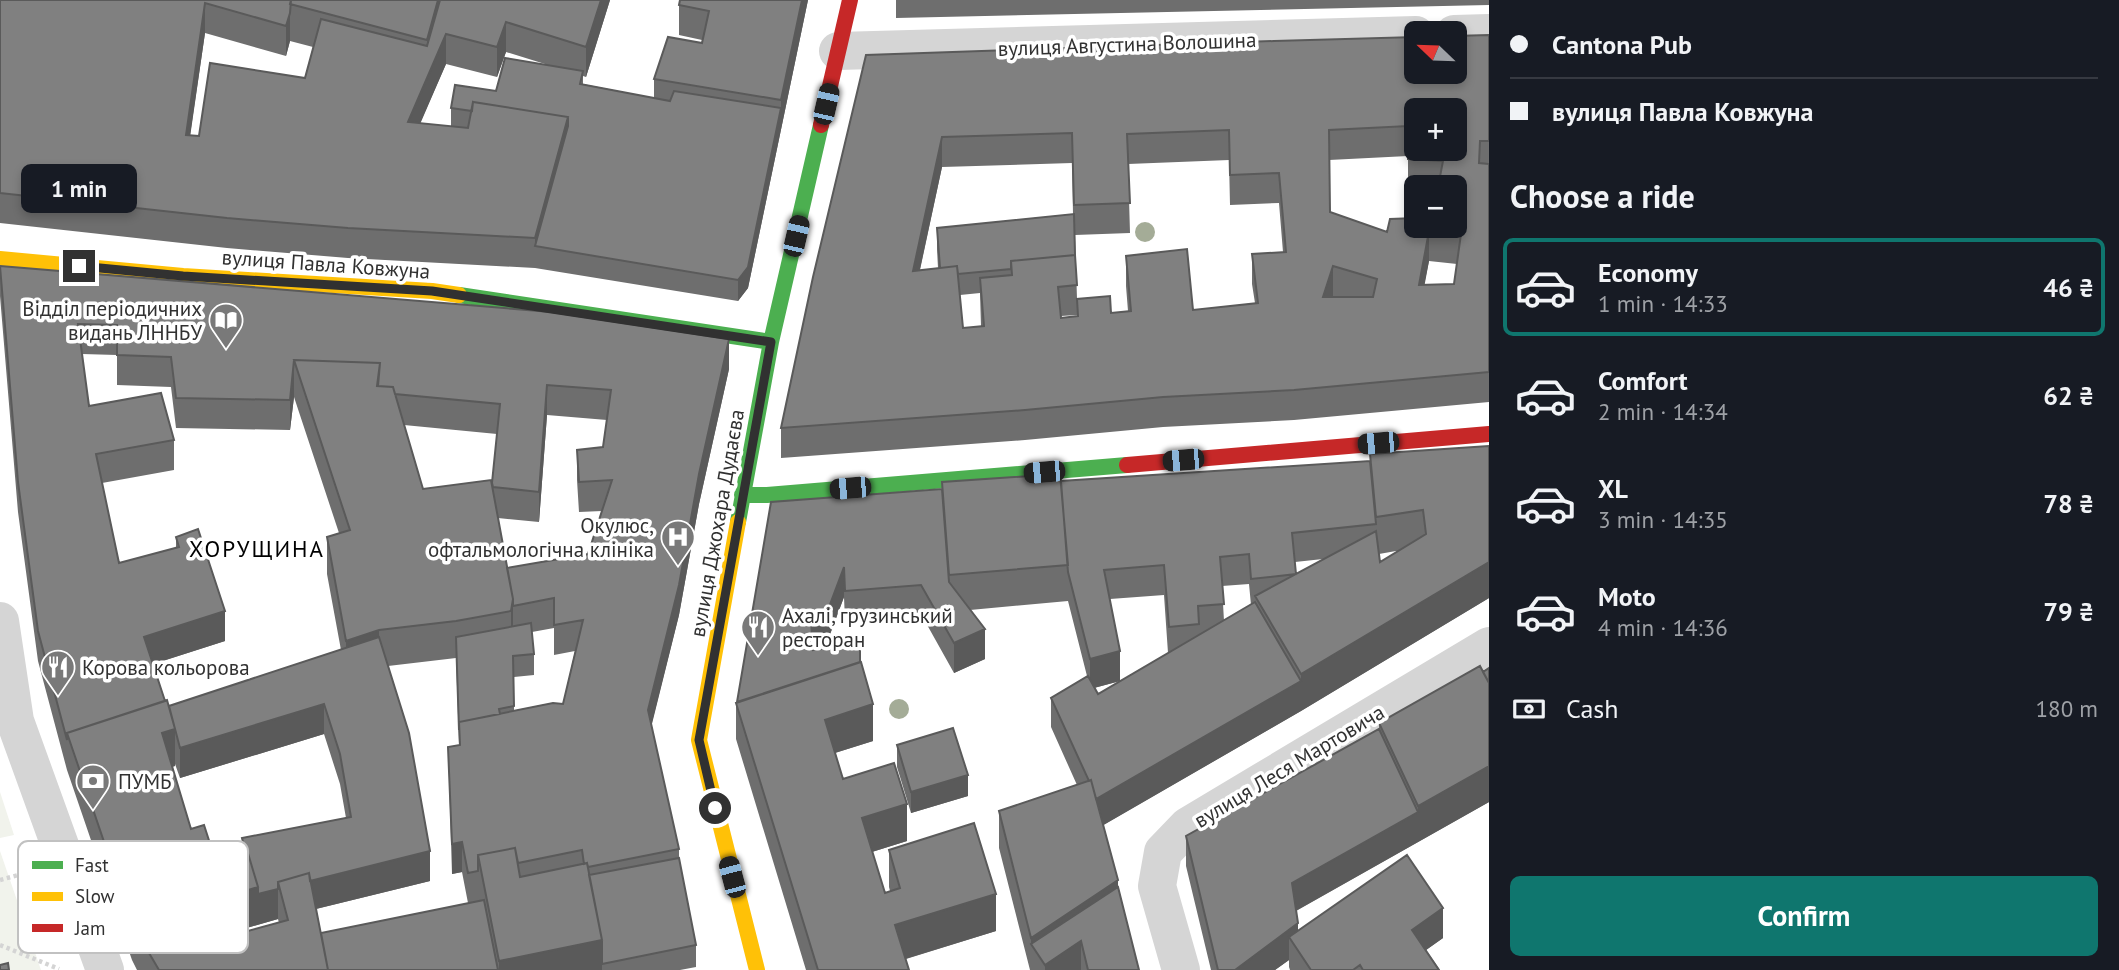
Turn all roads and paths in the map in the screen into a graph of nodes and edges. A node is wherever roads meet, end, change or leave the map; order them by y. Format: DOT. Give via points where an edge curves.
graph roads {
  1 [pos="850,0"];
  2 [pos="1489,33"];
  3 [pos="1467,34"];
  4 [pos="1404,35"];
  5 [pos="838,51"];
  6 [pos="0,259"];
  7 [pos="771,342"];
  8 [pos="1489,434"];
  9 [pos="742,495"];
  10 [pos="0,621"];
  11 [pos="1489,646"];
  12 [pos="8,723"];
  13 [pos="54,841"];
  14 [pos="18,875"];
  15 [pos="0,880"];
  16 [pos="0,945"];
  17 [pos="18,952"];
  18 [pos="19,953"];
  19 [pos="98,953"];
  20 [pos="58,969"];
  21 [pos="105,970"];
  22 [pos="757,970"];
  23 [pos="1181,970"];
  1 -- 5 [label="street, вулиця Джохара Дудаєва"];
  2 -- 3 [label="street"];
  4 -- 5 [label="street, вулиця Августина Волошина"];
  5 -- 7 [label="street, вулиця Джохара Дудаєва"];
  6 -- 7 [label="street, вулиця Павла Ковжуна" via="432,291"];
  7 -- 9 [label="street, вулиця Джохара Дудаєва"];
  8 -- 9 [label="street"];
  9 -- 22 [label="street, вулиця Джохара Дудаєва" via="699,740"];
  10 -- 12 [label="street"];
  11 -- 23 [label="street, вулиця Леся Мартовича" via="1188,826 1163,852 1157,886"];
  12 -- 13 [label="street"];
  14 -- 15 [label="path"];
  16 -- 17 [label="path"];
  18 -- 20 [label="path"];
  19 -- 21 [label="street"];
}
